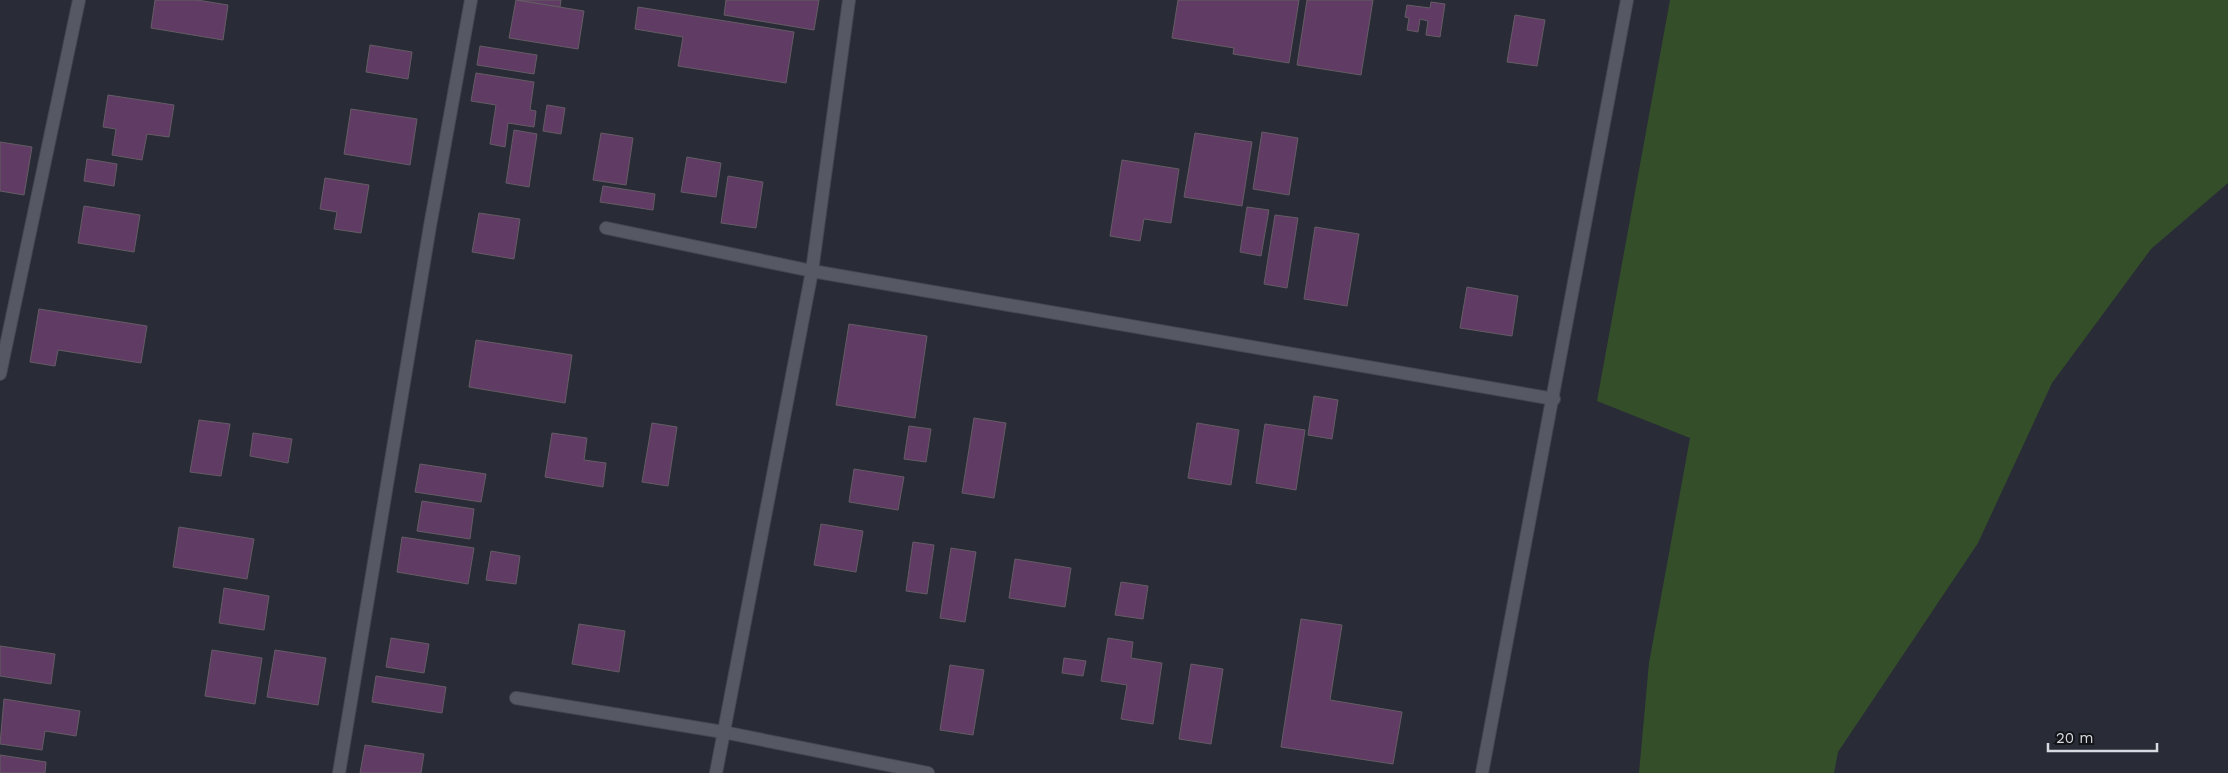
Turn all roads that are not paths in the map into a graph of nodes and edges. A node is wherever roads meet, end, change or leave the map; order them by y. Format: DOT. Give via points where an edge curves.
graph roads {
  1 [pos="79,0"];
  2 [pos="471,0"];
  3 [pos="849,0"];
  4 [pos="1627,0"];
  5 [pos="606,228"];
  6 [pos="812,271"];
  7 [pos="0,374"];
  8 [pos="1554,399"];
  9 [pos="516,698"];
  10 [pos="724,732"];
  11 [pos="338,773"];
  12 [pos="716,773"];
  13 [pos="928,773"];
  14 [pos="1482,773"];
  1 -- 7 [label="street"];
  2 -- 11 [label="street"];
  3 -- 6 [label="street"];
  4 -- 8 [label="street"];
  5 -- 6 [label="street"];
  6 -- 8 [label="street"];
  6 -- 10 [label="street"];
  8 -- 14 [label="street"];
  9 -- 10 [label="street"];
  10 -- 12 [label="street"];
  10 -- 13 [label="street"];
}
